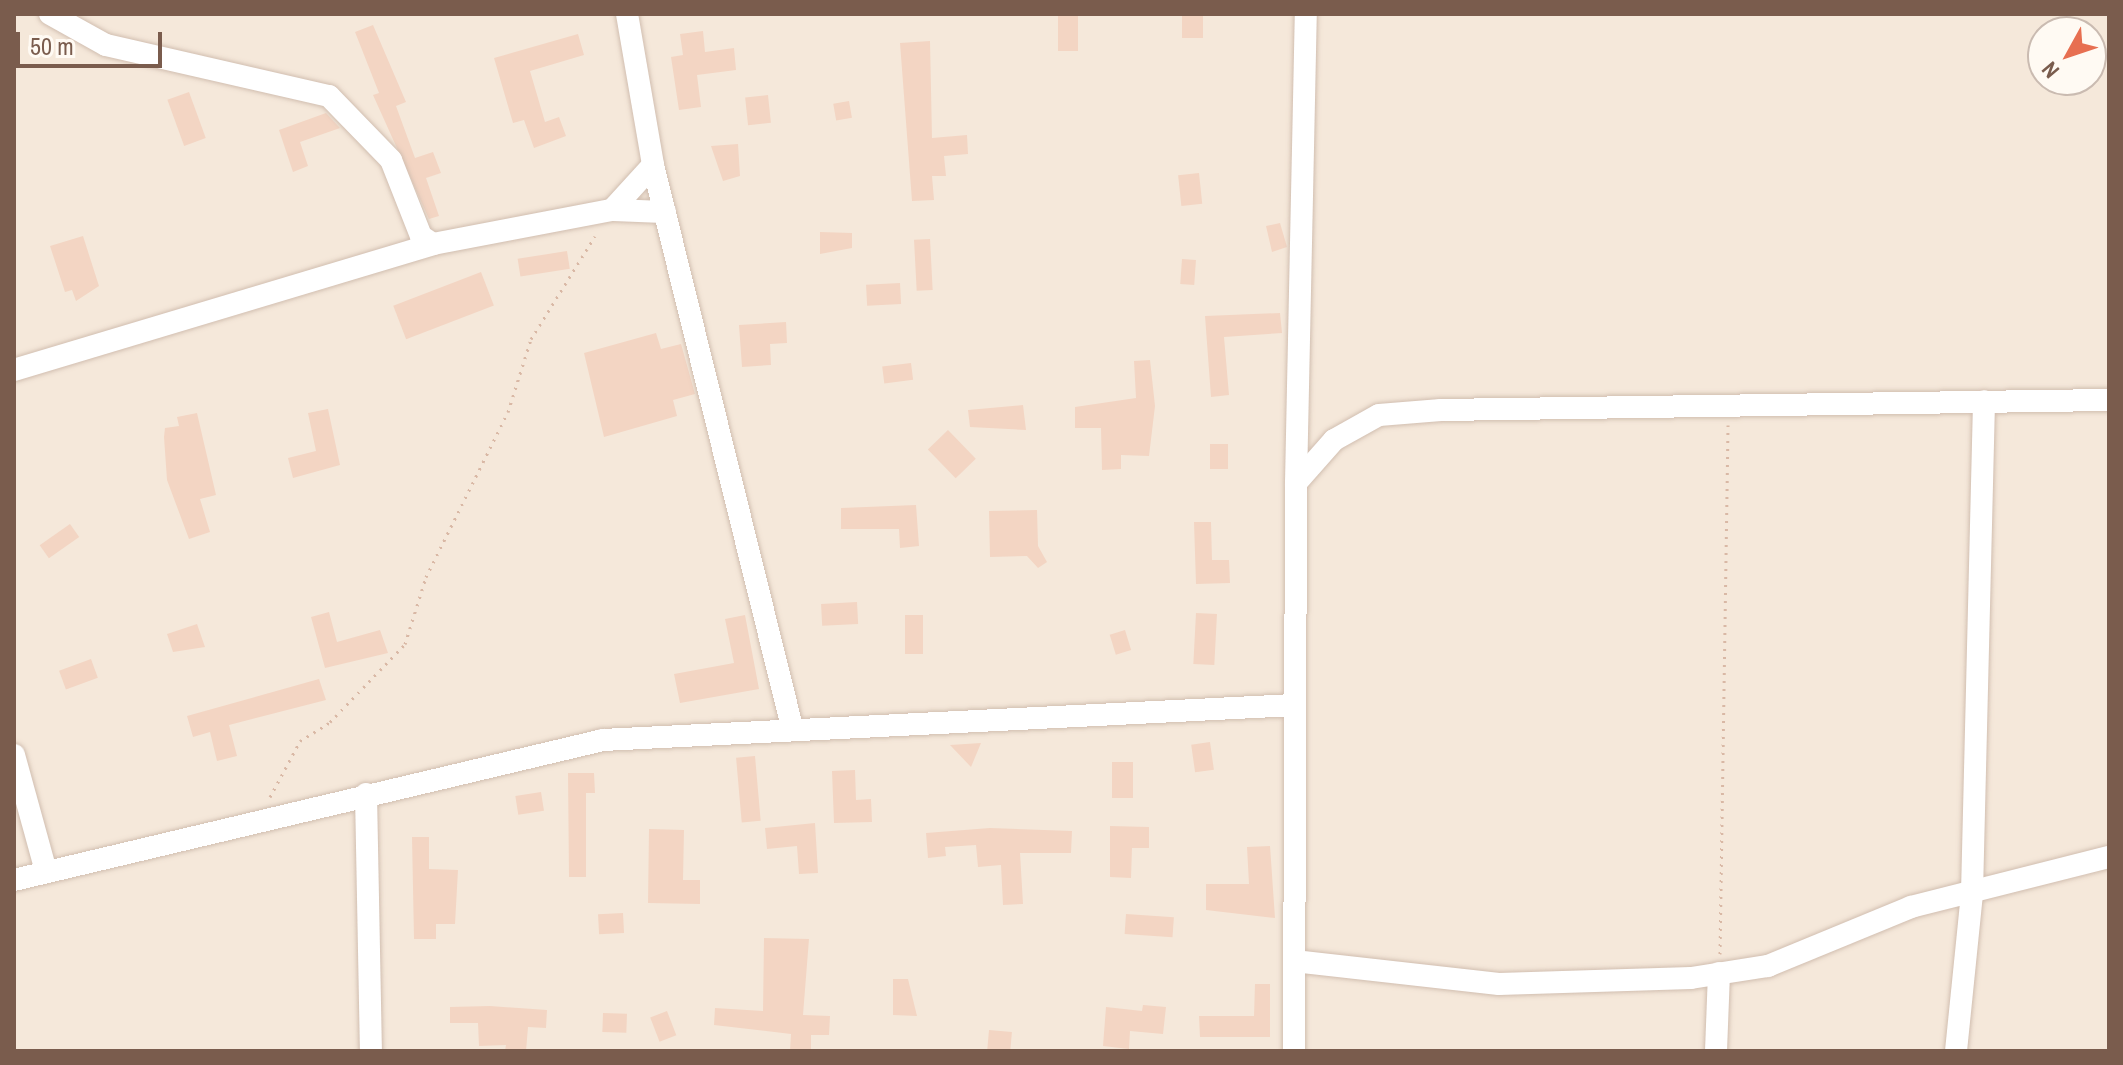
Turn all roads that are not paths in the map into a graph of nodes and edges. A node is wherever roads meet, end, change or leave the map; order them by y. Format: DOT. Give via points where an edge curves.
graph roads {
  1 [pos="50,14"];
  2 [pos="627,14"];
  3 [pos="1306,14"];
  4 [pos="653,165"];
  5 [pos="612,210"];
  6 [pos="665,212"];
  7 [pos="433,244"];
  8 [pos="14,370"];
  9 [pos="2109,400"];
  10 [pos="1984,401"];
  11 [pos="1296,483"];
  12 [pos="1293,705"];
  13 [pos="792,727"];
  14 [pos="14,755"];
  15 [pos="366,794"];
  16 [pos="2109,857"];
  17 [pos="46,871"];
  18 [pos="14,880"];
  19 [pos="1972,893"];
  20 [pos="1294,961"];
  21 [pos="1719,973"];
  22 [pos="371,1051"];
  23 [pos="1294,1051"];
  24 [pos="1716,1051"];
  25 [pos="1956,1051"];
  1 -- 7 [label="street" via="106,45 329,96 391,160 421,236"];
  2 -- 4 [label="street"];
  3 -- 11 [label="street"];
  4 -- 5 [label="street"];
  4 -- 6 [label="street"];
  5 -- 6 [label="street"];
  5 -- 7 [label="street"];
  6 -- 13 [label="street"];
  7 -- 8 [label="street"];
  9 -- 10 [label="street"];
  10 -- 11 [label="street" via="1379,415 1334,440"];
  10 -- 19 [label="street"];
  11 -- 12 [label="street"];
  12 -- 13 [label="street"];
  12 -- 20 [label="street"];
  13 -- 15 [label="street" via="603,740"];
  14 -- 17 [label="street"];
  15 -- 17 [label="street"];
  15 -- 22 [label="street"];
  16 -- 19 [label="street"];
  17 -- 18 [label="street"];
  19 -- 21 [label="street" via="1871,921 1798,957"];
  19 -- 25 [label="street"];
  20 -- 21 [label="street" via="1499,984"];
  20 -- 23 [label="street"];
  21 -- 24 [label="street"];
}
